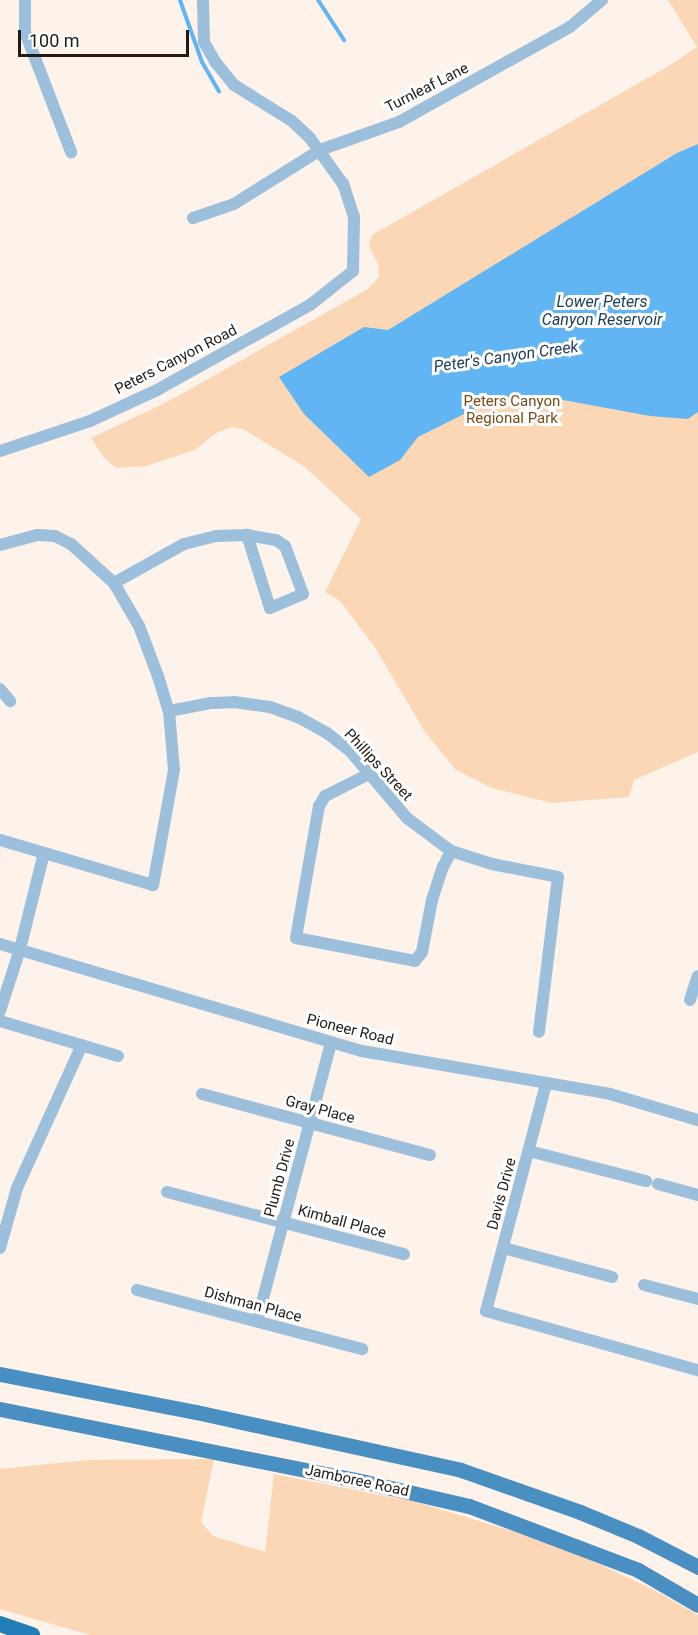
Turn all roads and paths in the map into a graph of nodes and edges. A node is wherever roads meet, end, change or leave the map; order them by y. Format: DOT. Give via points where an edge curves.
graph roads {
  1 [pos="25,0"];
  2 [pos="203,0"];
  3 [pos="602,0"];
  4 [pos="320,150"];
  5 [pos="71,152"];
  6 [pos="193,218"];
  7 [pos="0,451"];
  8 [pos="247,535"];
  9 [pos="0,545"];
  10 [pos="114,583"];
  11 [pos="0,689"];
  12 [pos="10,701"];
  13 [pos="169,711"];
  14 [pos="367,775"];
  15 [pos="0,840"];
  16 [pos="451,851"];
  17 [pos="44,853"];
  18 [pos="0,944"];
  19 [pos="20,949"];
  20 [pos="698,976"];
  21 [pos="690,1000"];
  22 [pos="0,1011"];
  23 [pos="0,1021"];
  24 [pos="539,1032"];
  25 [pos="331,1043"];
  26 [pos="82,1045"];
  27 [pos="118,1056"];
  28 [pos="546,1084"];
  29 [pos="202,1094"];
  30 [pos="698,1120"];
  31 [pos="310,1123"];
  32 [pos="529,1150"];
  33 [pos="430,1155"];
  34 [pos="167,1192"];
  35 [pos="698,1195"];
  36 [pos="284,1222"];
  37 [pos="0,1248"];
  38 [pos="503,1248"];
  39 [pos="404,1254"];
  40 [pos="612,1277"];
  41 [pos="644,1285"];
  42 [pos="137,1290"];
  43 [pos="698,1299"];
  44 [pos="257,1321"];
  45 [pos="362,1349"];
  46 [pos="698,1370"];
  47 [pos="0,1374"];
  48 [pos="0,1409"];
  49 [pos="698,1567"];
  50 [pos="698,1605"];
  51 [pos="0,1624"];
  52 [pos="32,1635"];
  1 -- 5 [label="street" via="25,32"];
  2 -- 4 [label="street" via="204,42 216,63 234,85 292,121"];
  3 -- 4 [label="street, Turnleaf Lane" via="570,27 399,122"];
  4 -- 6 [label="street, Turnleaf Lane" via="234,204"];
  4 -- 7 [label="street, Peters Canyon Road" via="343,184 354,217 353,272 310,305 157,390 90,421"];
  8 -- 8 [label="street" via="276,540 285,546 303,594 270,608"];
  8 -- 10 [label="street" via="216,536 184,544"];
  9 -- 10 [label="street" via="38,535 55,536 71,544"];
  10 -- 13 [label="street" via="139,626"];
  11 -- 12 [label="street"];
  13 -- 14 [label="street, Phillips Street" via="234,702 270,707 327,733 351,752"];
  13 -- 17 [label="street" via="174,770 153,885"];
  14 -- 16 [label="street, Phillips Street" via="407,818"];
  14 -- 16 [label="street" via="325,796 319,806 296,938 415,961 422,951 432,900"];
  15 -- 17 [label="street"];
  16 -- 24 [label="street, Phillips Street" via="558,877"];
  17 -- 19 [label="street"];
  18 -- 19 [label="street, Pioneer Road"];
  19 -- 22 [label="street"];
  19 -- 25 [label="street, Pioneer Road"];
  20 -- 21 [label="street"];
  23 -- 26 [label="street"];
  25 -- 28 [label="street, Pioneer Road"];
  25 -- 31 [label="street, Plumb Drive"];
  26 -- 27 [label="street"];
  26 -- 37 [label="street" via="17,1188"];
  28 -- 30 [label="street, Pioneer Road" via="610,1094"];
  28 -- 32 [label="street, Davis Drive"];
  29 -- 31 [label="street, Gray Place"];
  31 -- 33 [label="street, Gray Place"];
  31 -- 36 [label="street, Plumb Drive"];
  32 -- 35 [label="street"];
  32 -- 38 [label="street, Davis Drive"];
  34 -- 36 [label="street, Kimball Place"];
  36 -- 39 [label="street, Kimball Place"];
  36 -- 44 [label="street, Plumb Drive"];
  38 -- 40 [label="street"];
  38 -- 46 [label="street, Davis Drive" via="486,1311"];
  41 -- 43 [label="street"];
  42 -- 44 [label="street, Dishman Place"];
  44 -- 45 [label="street, Dishman Place"];
  47 -- 49 [label="main road" via="461,1470 580,1512"];
  48 -- 50 [label="main road, Jamboree Road" via="469,1506 638,1570"];
  51 -- 52 [label="highway"];
}
